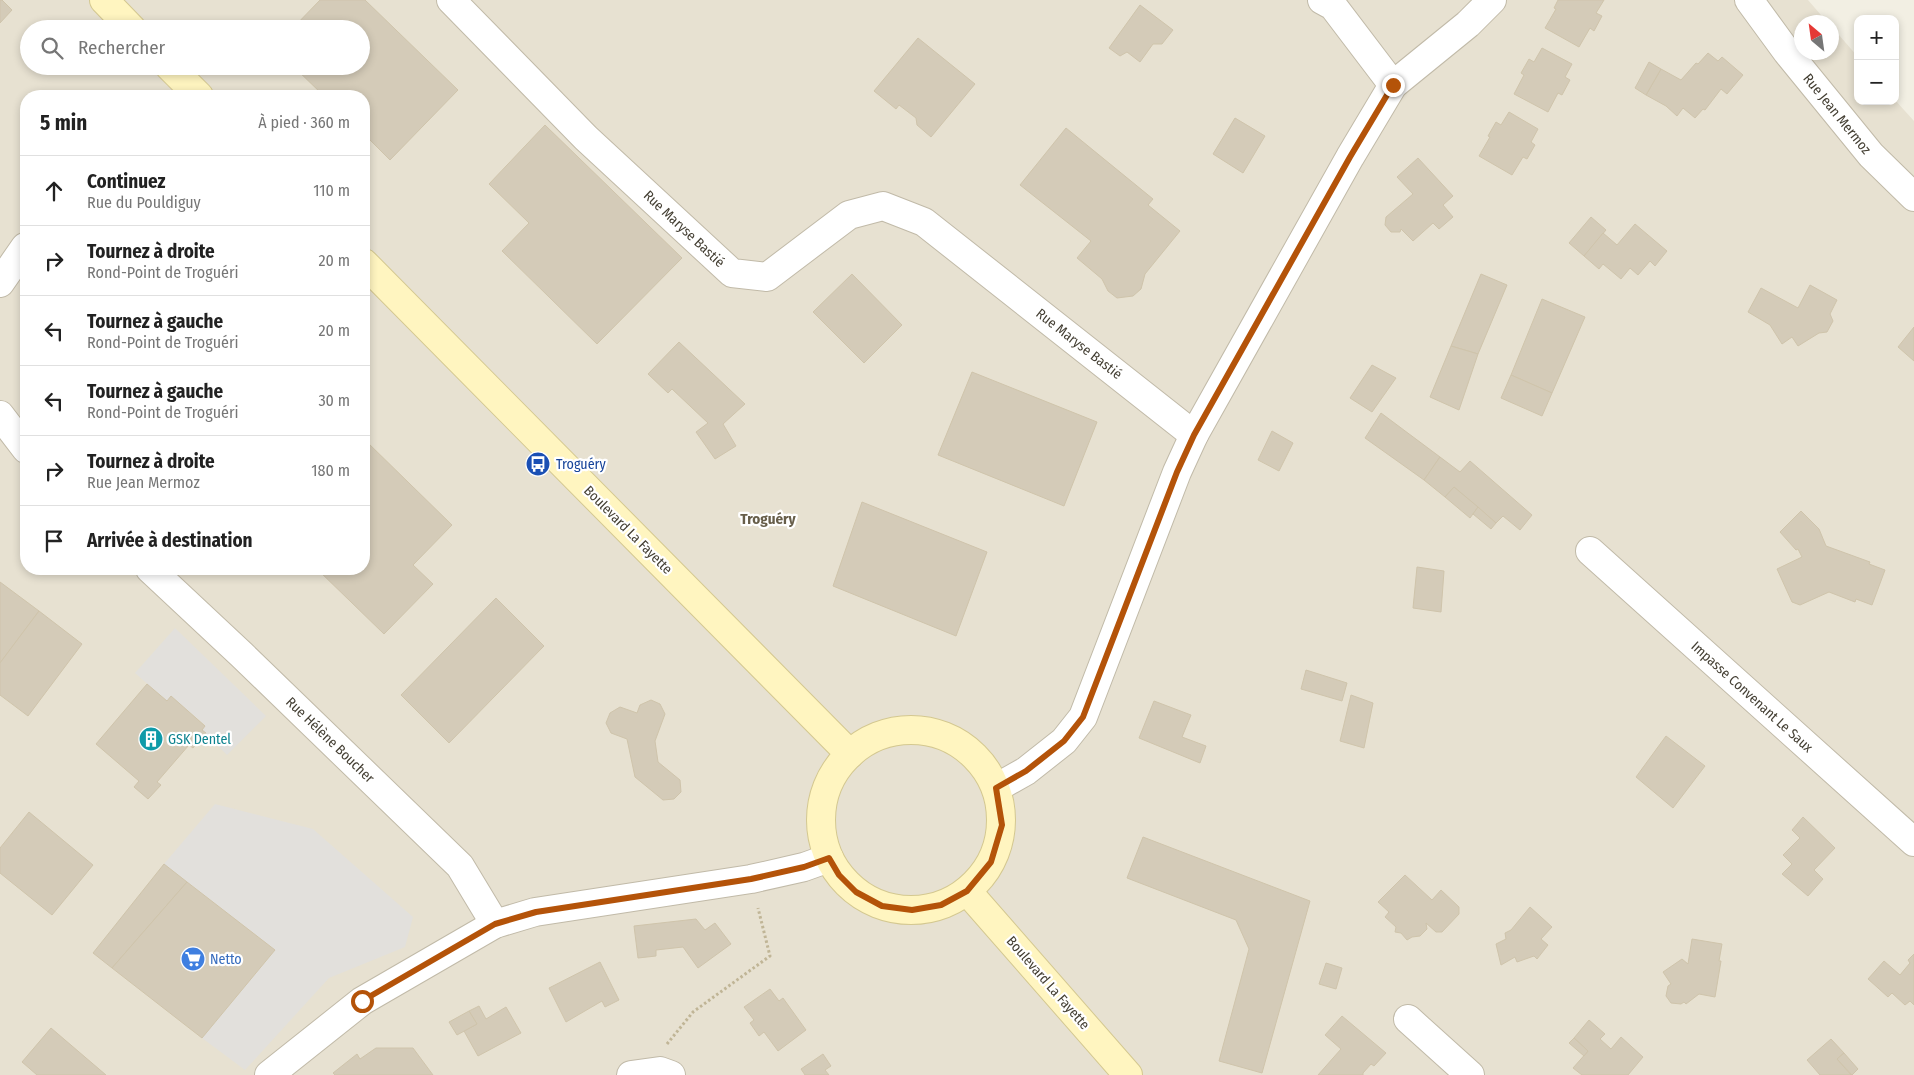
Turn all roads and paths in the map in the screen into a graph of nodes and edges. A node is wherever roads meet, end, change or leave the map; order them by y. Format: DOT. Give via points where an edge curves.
graph roads {
  1 [pos="104,0"];
  2 [pos="451,0"];
  3 [pos="1322,0"];
  4 [pos="1492,0"];
  5 [pos="1749,0"];
  6 [pos="123,20"];
  7 [pos="178,75"];
  8 [pos="1393,85"];
  9 [pos="193,90"];
  10 [pos="1914,197"];
  11 [pos="20,254"];
  12 [pos="370,269"];
  13 [pos="0,283"];
  14 [pos="0,415"];
  15 [pos="1194,435"];
  16 [pos="20,442"];
  17 [pos="1590,551"];
  18 [pos="156,575"];
  19 [pos="850,754"];
  20 [pos="996,788"];
  21 [pos="1914,842"];
  22 [pos="829,858"];
  23 [pos="751,879"];
  24 [pos="967,891"];
  25 [pos="495,924"];
  26 [pos="1408,1019"];
  27 [pos="665,1073"];
  28 [pos="269,1075"];
  29 [pos="631,1075"];
  30 [pos="1128,1075"];
  31 [pos="1470,1075"];
  1 -- 6 [label="main road"];
  2 -- 15 [label="street, Rue Maryse Bastié" via="586,138 732,273 767,277 849,215 883,206 924,222"];
  3 -- 8 [label="street" via="1333,6"];
  4 -- 8 [label="street" via="1468,24"];
  5 -- 10 [label="street, Rue Jean Mermoz" via="1871,155"];
  7 -- 9 [label="main road"];
  8 -- 15 [label="street"];
  11 -- 13 [label="street"];
  12 -- 19 [label="main road, Boulevard La Fayette"];
  14 -- 16 [label="street"];
  15 -- 20 [label="street" via="1083,717 1064,741 1026,771"];
  17 -- 21 [label="street, Impasse Convenant Le Saux"];
  18 -- 25 [label="street, Rue Hélène Boucher" via="460,866"];
  19 -- 20 [label="main road" via="874,738 903,730 932,732 959,743 974,756"];
  19 -- 22 [label="main road" via="831,779 821,810 823,842"];
  20 -- 24 [label="main road" via="1002,825 991,862"];
  22 -- 23 [label="street"];
  22 -- 24 [label="main road" via="839,875 856,892 882,906 912,910 941,905"];
  23 -- 25 [label="street" via="536,912"];
  23 -- 27 [label="path" via="770,956 693,1012 668,1041"];
  24 -- 30 [label="main road, Boulevard La Fayette"];
  25 -- 28 [label="street" via="362,1001"];
  26 -- 31 [label="street"];
  27 -- 29 [label="street"];
}
